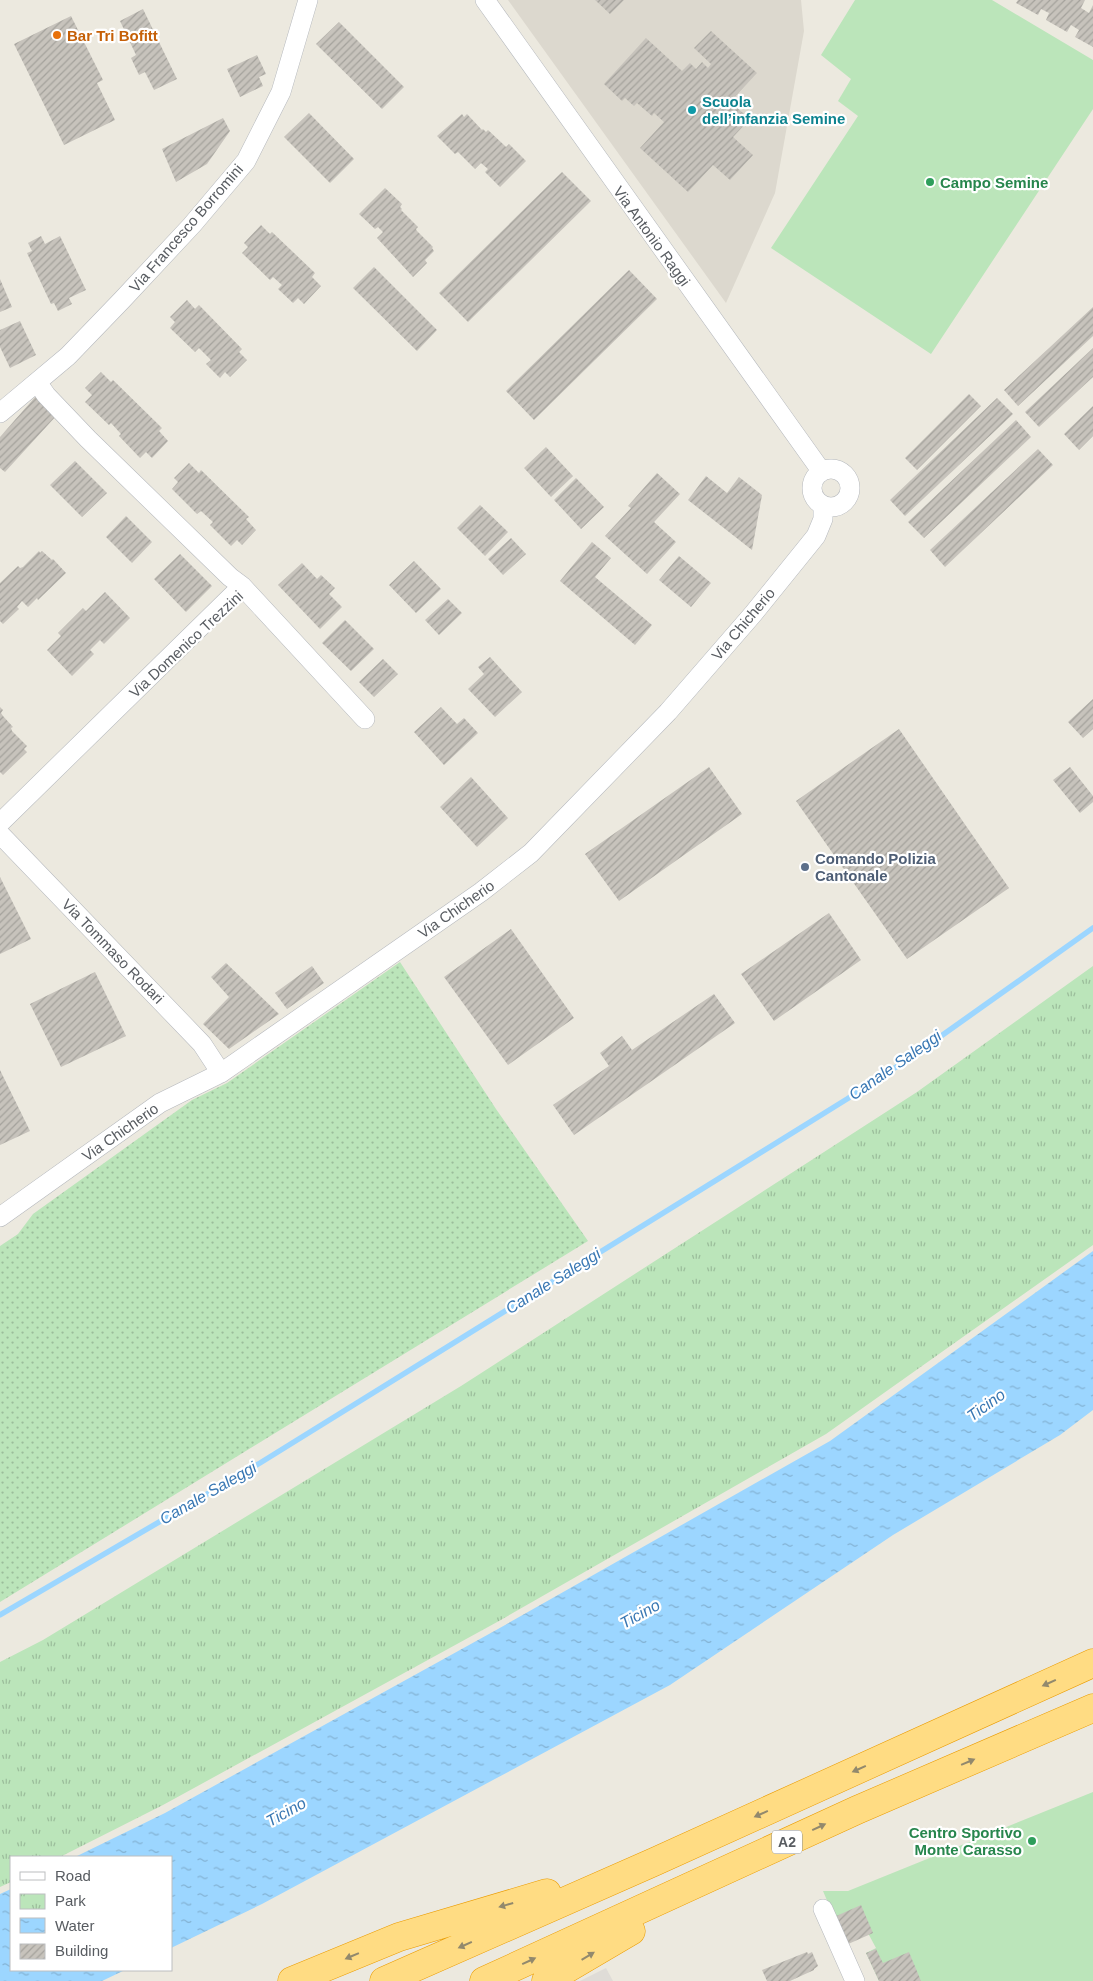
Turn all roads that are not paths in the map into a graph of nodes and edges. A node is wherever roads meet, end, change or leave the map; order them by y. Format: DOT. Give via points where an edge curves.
graph roads {
  1 [pos="308,0"];
  2 [pos="484,0"];
  3 [pos="37,382"];
  4 [pos="0,413"];
  5 [pos="820,473"];
  6 [pos="823,506"];
  7 [pos="242,586"];
  8 [pos="365,720"];
  9 [pos="0,824"];
  10 [pos="0,834"];
  11 [pos="221,1072"];
  12 [pos="0,1217"];
  13 [pos="1093,1663"];
  14 [pos="1093,1708"];
  15 [pos="756,1856"];
  16 [pos="654,1862"];
  17 [pos="823,1909"];
  18 [pos="292,1981"];
  19 [pos="384,1981"];
  20 [pos="484,1981"];
  21 [pos="546,1981"];
  22 [pos="854,1981"];
  1 -- 3 [label="street, Via Francesco Borromini" via="281,92 246,161 122,300 68,356"];
  2 -- 5 [label="street, Via Antonio Raggi"];
  3 -- 4 [label="street, Via Francesco Borromini"];
  3 -- 7 [label="street" via="94,446"];
  5 -- 6 [label="street" via="812,488 815,499"];
  5 -- 6 [label="street" via="831,470 842,473 850,489 841,504"];
  6 -- 11 [label="street, Via Chicherio" via="823,519 816,536 752,614 668,712 531,853 481,892"];
  7 -- 8 [label="street, Via Domenico Trezzini"];
  7 -- 9 [label="street, Via Domenico Trezzini"];
  10 -- 11 [label="street, Via Tommaso Rodari" via="202,1044"];
  11 -- 12 [label="street, Via Chicherio" via="160,1103"];
  13 -- 16 [label="highway, A2, one-way"];
  15 -- 14 [label="highway, A2, one-way"];
  20 -- 15 [label="highway, A2, one-way"];
  21 -- 15 [label="highway, one-way"];
  16 -- 18 [label="highway, one-way" via="399,1936"];
  16 -- 19 [label="highway, A2, one-way"];
  17 -- 22 [label="street"];
}
